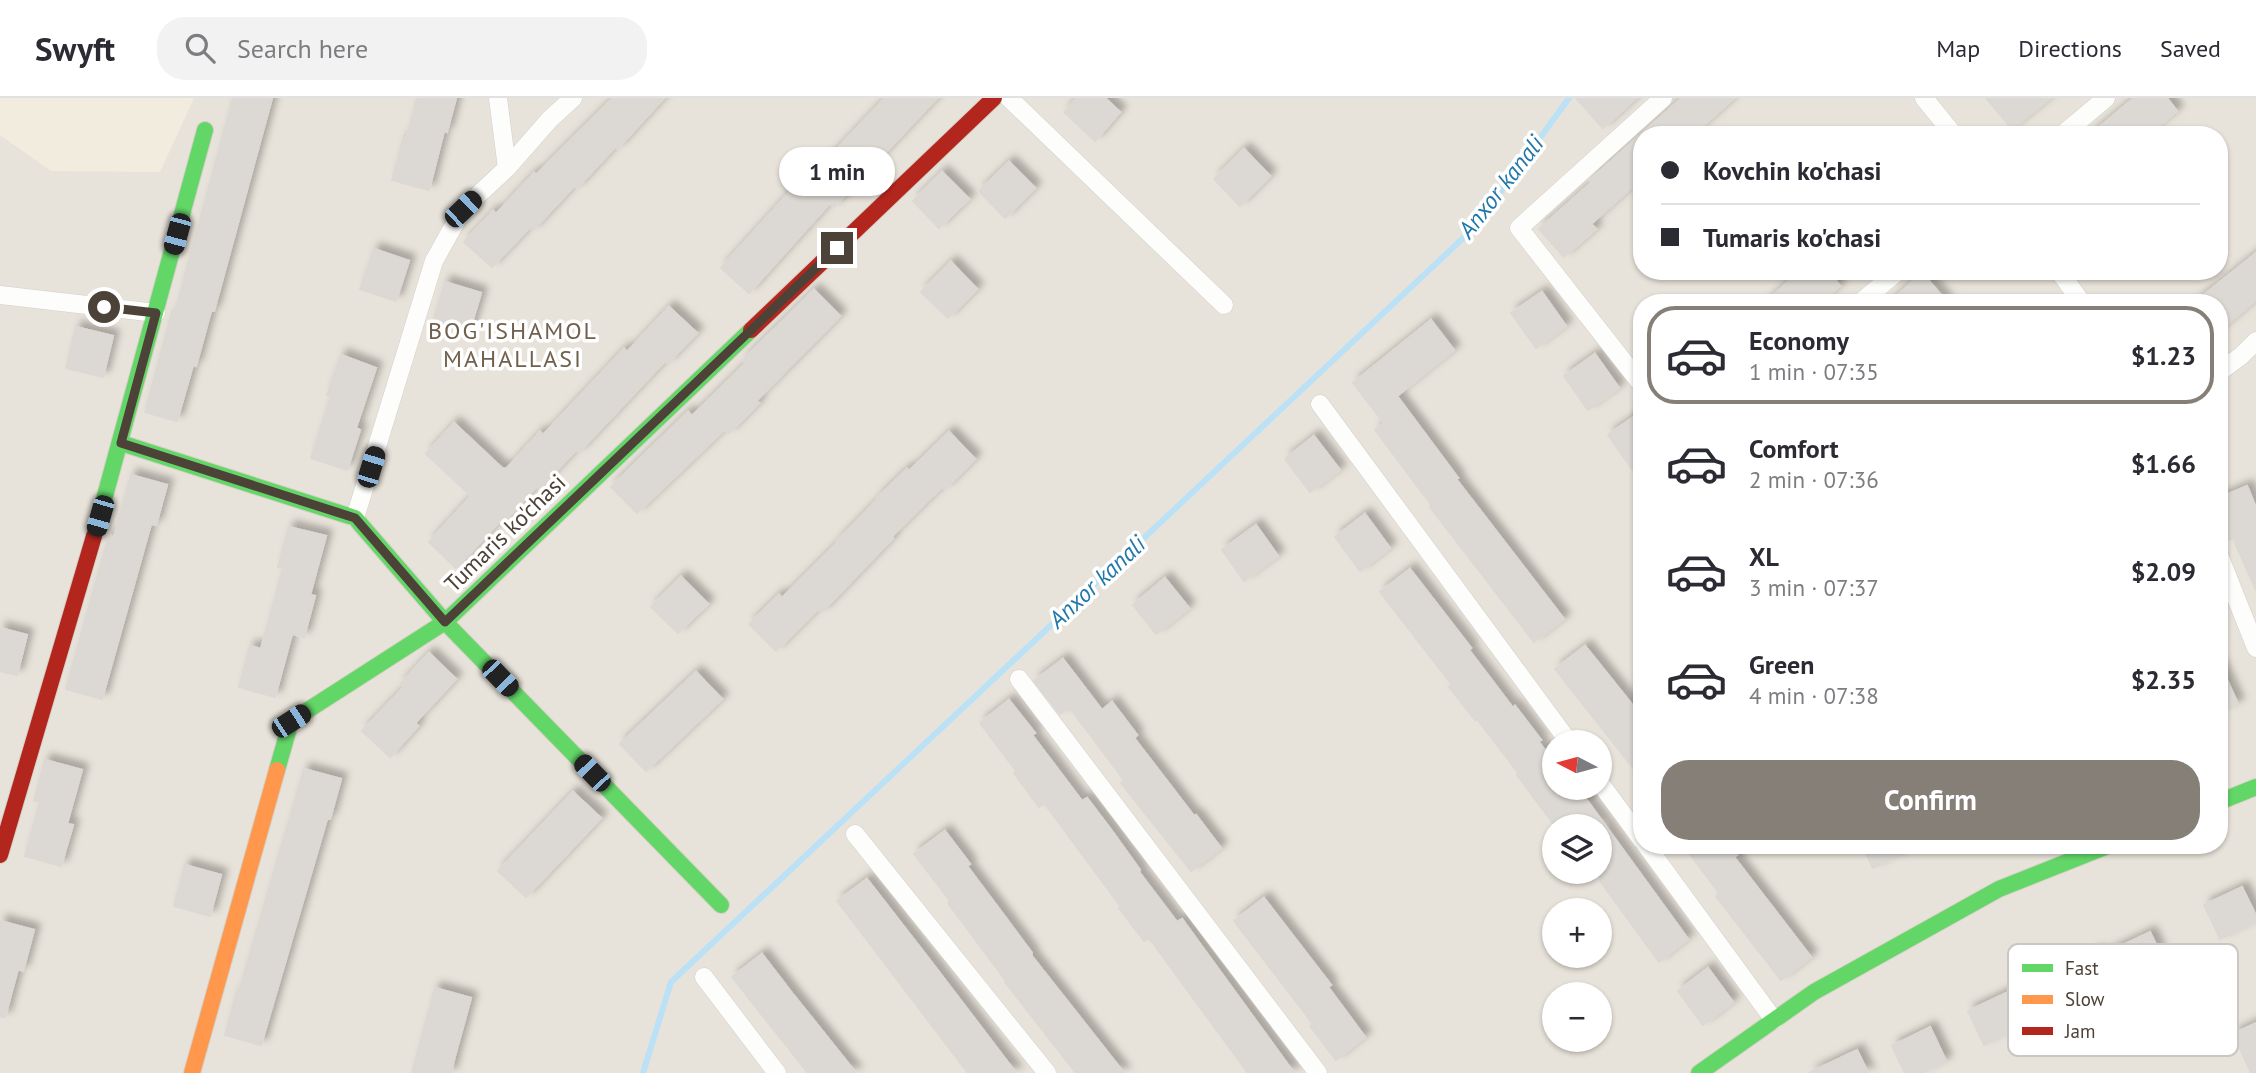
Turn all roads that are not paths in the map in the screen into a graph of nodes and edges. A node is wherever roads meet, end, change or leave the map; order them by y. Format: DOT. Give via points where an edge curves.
graph roads {
  1 [pos="498,98"];
  2 [pos="573,98"];
  3 [pos="994,98"];
  4 [pos="1009,98"];
  5 [pos="1663,98"];
  6 [pos="1924,98"];
  7 [pos="2106,98"];
  8 [pos="1947,126"];
  9 [pos="2073,126"];
  10 [pos="205,130"];
  11 [pos="507,168"];
  12 [pos="1887,280"];
  13 [pos="1871,294"];
  14 [pos="0,295"];
  15 [pos="1224,305"];
  16 [pos="156,313"];
  17 [pos="2256,341"];
  18 [pos="2228,365"];
  19 [pos="1633,374"];
  20 [pos="1320,404"];
  21 [pos="121,443"];
  22 [pos="355,518"];
  23 [pos="2228,578"];
  24 [pos="445,622"];
  25 [pos="2256,648"];
  26 [pos="1019,679"];
  27 [pos="1560,730"];
  28 [pos="2256,787"];
  29 [pos="2228,798"];
  30 [pos="1612,799"];
  31 [pos="1633,828"];
  32 [pos="855,834"];
  33 [pos="1653,854"];
  34 [pos="2086,854"];
  35 [pos="0,855"];
  36 [pos="721,905"];
  37 [pos="704,977"];
  38 [pos="1774,1020"];
  39 [pos="192,1073"];
  40 [pos="777,1073"];
  41 [pos="1047,1073"];
  42 [pos="1318,1073"];
  43 [pos="1699,1073"];
  1 -- 11 [label="street"];
  2 -- 11 [label="street"];
  3 -- 24 [label="street, Tumaris ko'chasi"];
  4 -- 15 [label="street"];
  5 -- 19 [label="street" via="1519,228"];
  6 -- 8 [label="street"];
  7 -- 9 [label="street"];
  10 -- 16 [label="street"];
  11 -- 22 [label="street" via="463,209 434,261"];
  12 -- 13 [label="street"];
  14 -- 16 [label="street"];
  16 -- 21 [label="street"];
  17 -- 18 [label="street"];
  20 -- 27 [label="street"];
  21 -- 22 [label="street"];
  21 -- 35 [label="street"];
  22 -- 24 [label="street"];
  23 -- 25 [label="street"];
  24 -- 36 [label="street"];
  24 -- 39 [label="street, Tumaris ko'chasi" via="291,721"];
  26 -- 42 [label="street"];
  28 -- 29 [label="street"];
  30 -- 31 [label="street"];
  32 -- 41 [label="street"];
  33 -- 38 [label="street"];
  34 -- 38 [label="street" via="1999,889 1814,992"];
  37 -- 40 [label="street"];
  38 -- 43 [label="street"];
}
